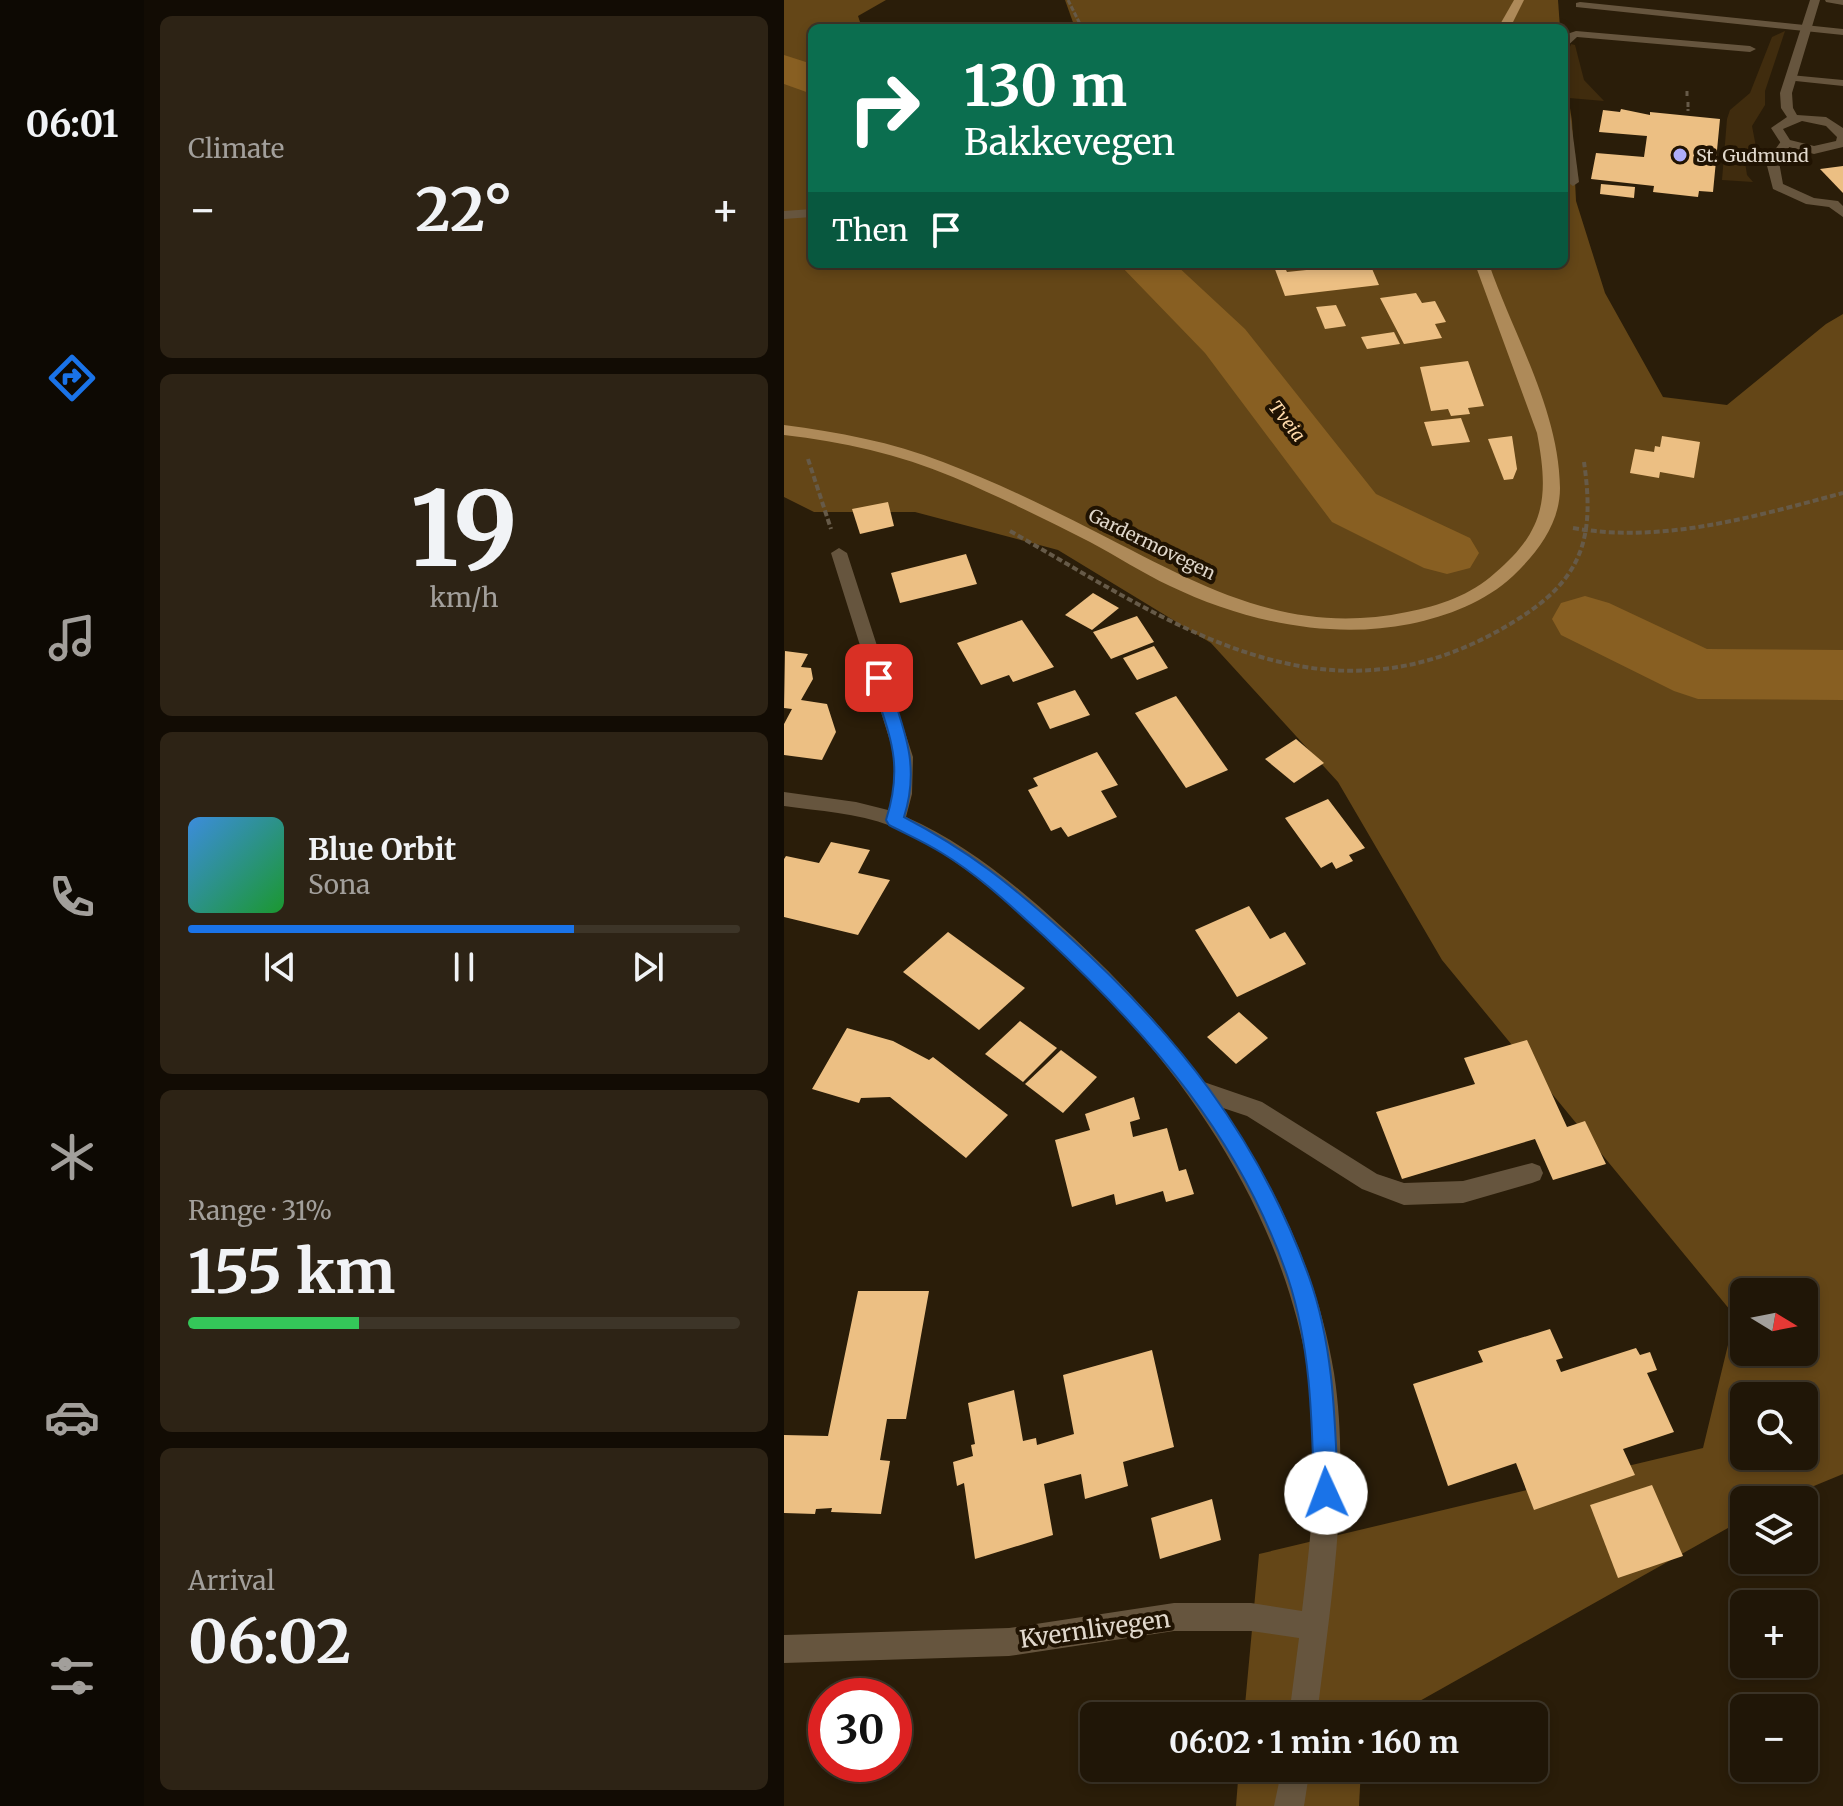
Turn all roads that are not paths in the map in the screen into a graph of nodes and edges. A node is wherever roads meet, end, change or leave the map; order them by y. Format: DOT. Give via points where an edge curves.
graph roads {
  1 [pos="1519,0"];
  2 [pos="1815,0"];
  3 [pos="1830,0"];
  4 [pos="1843,2"];
  5 [pos="1580,5"];
  6 [pos="1506,24"];
  7 [pos="1806,28"];
  8 [pos="1843,32"];
  9 [pos="1568,37"];
  10 [pos="1750,49"];
  11 [pos="1790,78"];
  12 [pos="1843,83"];
  13 [pos="1794,119"];
  14 [pos="1842,140"];
  15 [pos="1786,143"];
  16 [pos="1568,144"];
  17 [pos="1573,182"];
  18 [pos="808,213"];
  19 [pos="1843,213"];
  20 [pos="784,215"];
  21 [pos="1483,268"];
  22 [pos="784,430"];
  23 [pos="839,553"];
  24 [pos="784,799"];
  25 [pos="895,820"];
  26 [pos="1201,1091"];
  27 [pos="1532,1173"];
  28 [pos="1314,1626"];
  29 [pos="784,1649"];
  30 [pos="1305,1702"];
  31 [pos="1293,1782"];
  32 [pos="1289,1806"];
  1 -- 6 [label="main road"];
  2 -- 7 [label="street"];
  3 -- 4 [label="street"];
  5 -- 7 [label="street"];
  7 -- 8 [label="street"];
  7 -- 11 [label="street"];
  9 -- 10 [label="street"];
  11 -- 12 [label="street"];
  11 -- 13 [label="street" via="1787,108"];
  13 -- 14 [label="street" via="1828,122"];
  13 -- 15 [label="street" via="1777,128"];
  14 -- 15 [label="street" via="1816,150"];
  15 -- 19 [label="street" via="1775,152 1770,168 1777,186 1833,204"];
  16 -- 17 [label="street"];
  18 -- 20 [label="street"];
  21 -- 22 [label="main road, Gardermovegen" via="1546,440 1552,493 1547,520 1532,549 1497,582 1443,609 1398,622 1301,620 1235,605 1176,582 1020,501 935,464 888,449"];
  23 -- 25 [label="street" via="904,757 903,794"];
  24 -- 25 [label="street"];
  25 -- 26 [label="street" via="994,880 1050,929 1117,992"];
  26 -- 27 [label="street" via="1254,1109 1370,1182 1404,1194 1463,1192"];
  26 -- 28 [label="street" via="1260,1187 1299,1279 1322,1377 1326,1493"];
  28 -- 29 [label="street, Kvernlivegen" via="1251,1617 1174,1617 1009,1642"];
  28 -- 30 [label="street"];
  31 -- 32 [label="street"];
}
